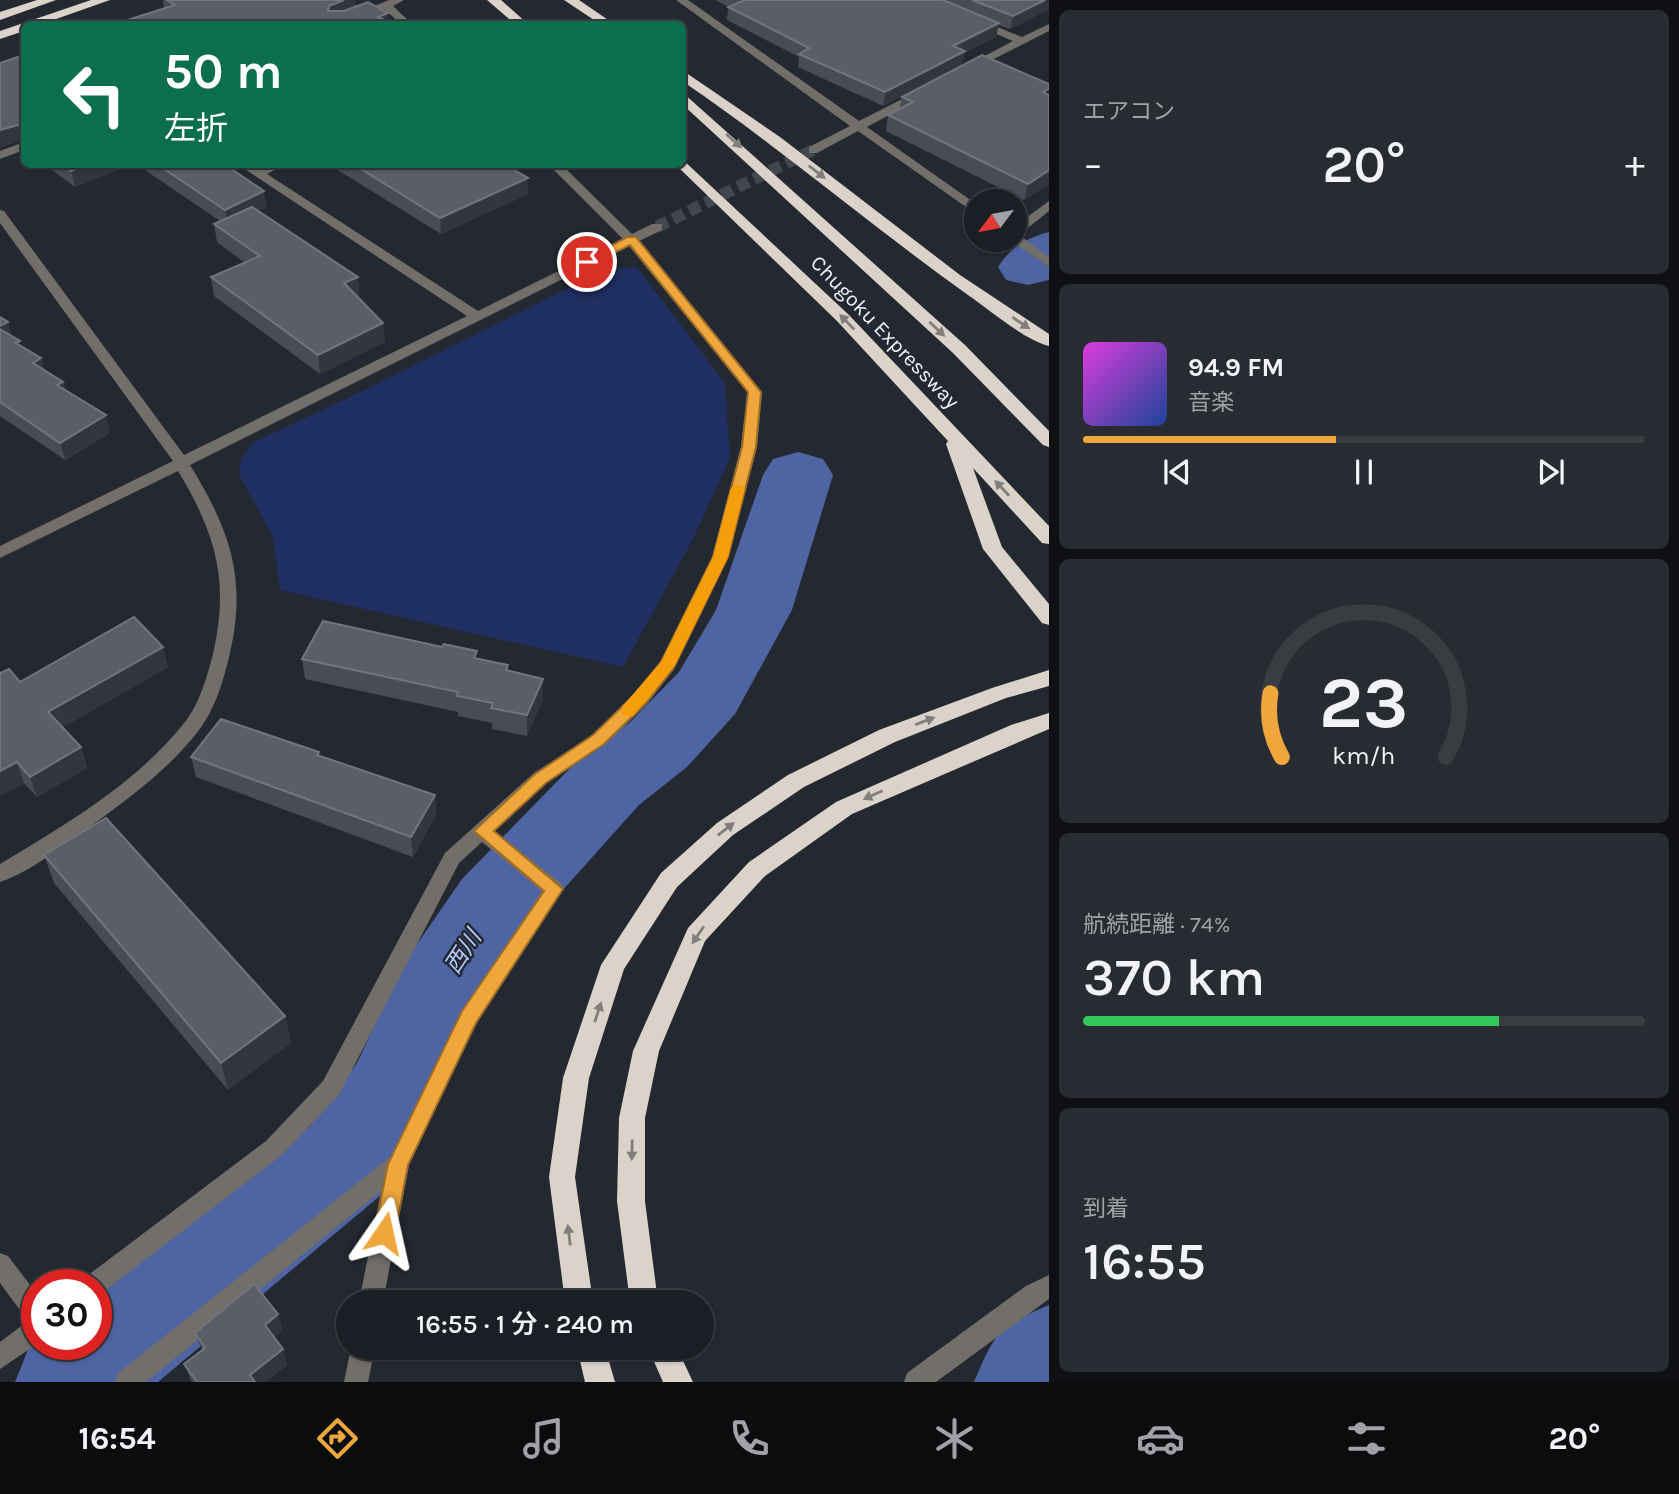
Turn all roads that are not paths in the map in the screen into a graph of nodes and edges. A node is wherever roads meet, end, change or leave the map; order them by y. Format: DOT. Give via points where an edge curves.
graph roads {
  1 [pos="50,0"];
  2 [pos="104,0"];
  3 [pos="399,0"];
  4 [pos="493,0"];
  5 [pos="562,0"];
  6 [pos="570,0"];
  7 [pos="681,0"];
  8 [pos="386,5"];
  9 [pos="959,15"];
  10 [pos="0,16"];
  11 [pos="40,21"];
  12 [pos="344,21"];
  13 [pos="404,21"];
  14 [pos="518,21"];
  15 [pos="589,21"];
  16 [pos="603,21"];
  17 [pos="1049,27"];
  18 [pos="21,28"];
  19 [pos="0,35"];
  20 [pos="1022,41"];
  21 [pos="686,77"];
  22 [pos="952,77"];
  23 [pos="929,89"];
  24 [pos="686,100"];
  25 [pos="859,125"];
  26 [pos="21,147"];
  27 [pos="813,150"];
  28 [pos="0,155"];
  29 [pos="686,167"];
  30 [pos="249,168"];
  31 [pos="271,168"];
  32 [pos="558,168"];
  33 [pos="258,174"];
  34 [pos="964,201"];
  35 [pos="1049,205"];
  36 [pos="0,214"];
  37 [pos="1027,222"];
  38 [pos="657,227"];
  39 [pos="631,240"];
  40 [pos="1027,247"];
  41 [pos="1049,263"];
  42 [pos="478,317"];
  43 [pos="1049,341"];
  44 [pos="951,433"];
  45 [pos="1049,441"];
  46 [pos="181,461"];
  47 [pos="1049,538"];
  48 [pos="0,553"];
  49 [pos="1049,618"];
  50 [pos="1049,678"];
  51 [pos="1049,721"];
  52 [pos="489,837"];
  53 [pos="0,874"];
  54 [pos="398,1164"];
  55 [pos="0,1264"];
  56 [pos="112,1271"];
  57 [pos="1049,1287"];
  58 [pos="373,1290"];
  59 [pos="577,1290"];
  60 [pos="642,1290"];
  61 [pos="21,1292"];
  62 [pos="21,1341"];
  63 [pos="0,1357"];
  64 [pos="361,1360"];
  65 [pos="594,1360"];
  66 [pos="668,1360"];
  67 [pos="127,1382"];
  68 [pos="356,1382"];
  69 [pos="600,1382"];
  70 [pos="678,1382"];
  71 [pos="916,1382"];
  1 -- 10 [label="highway"];
  2 -- 11 [label="highway"];
  3 -- 8 [label="street"];
  4 -- 14 [label="highway"];
  5 -- 15 [label="highway"];
  6 -- 16 [label="highway"];
  7 -- 25 [label="street"];
  8 -- 12 [label="street"];
  8 -- 13 [label="street"];
  9 -- 20 [label="street"];
  17 -- 20 [label="street"];
  18 -- 19 [label="highway"];
  20 -- 22 [label="street"];
  21 -- 43 [label="highway, one-way" via="905,241"];
  23 -- 25 [label="street"];
  24 -- 45 [label="highway, Chugoku Expressway, one-way" via="940,331"];
  25 -- 27 [label="street"];
  25 -- 34 [label="street"];
  26 -- 28 [label="street"];
  44 -- 29 [label="highway, Chugoku Expressway, one-way" via="844,318"];
  30 -- 33 [label="street"];
  31 -- 33 [label="street"];
  32 -- 39 [label="street"];
  33 -- 42 [label="street"];
  35 -- 37 [label="street"];
  36 -- 46 [label="street"];
  38 -- 39 [label="street"];
  39 -- 42 [label="street"];
  39 -- 52 [label="street" via="755,392 749,447 720,557 668,665 599,740 541,778"];
  40 -- 41 [label="street"];
  42 -- 46 [label="street"];
  47 -- 44 [label="highway, Chugoku Expressway, one-way"];
  44 -- 49 [label="highway" via="993,549"];
  46 -- 48 [label="street"];
  46 -- 53 [label="street" via="211,513 228,561 228,624 213,690 193,725 99,814"];
  59 -- 50 [label="highway, one-way" via="562,1177 576,1078 613,965 668,880 725,829 796,781 887,736"];
  51 -- 60 [label="highway, one-way" via="844,808 758,869 696,935 646,1051 632,1118 631,1201"];
  52 -- 54 [label="street" via="554,889 469,1017"];
  52 -- 56 [label="street" via="452,858 331,1088 274,1148"];
  54 -- 58 [label="street"];
  54 -- 67 [label="street"];
  55 -- 61 [label="street"];
  57 -- 71 [label="street"];
  62 -- 63 [label="street"];
  64 -- 68 [label="street"];
  65 -- 69 [label="highway"];
  66 -- 70 [label="highway"];
}
